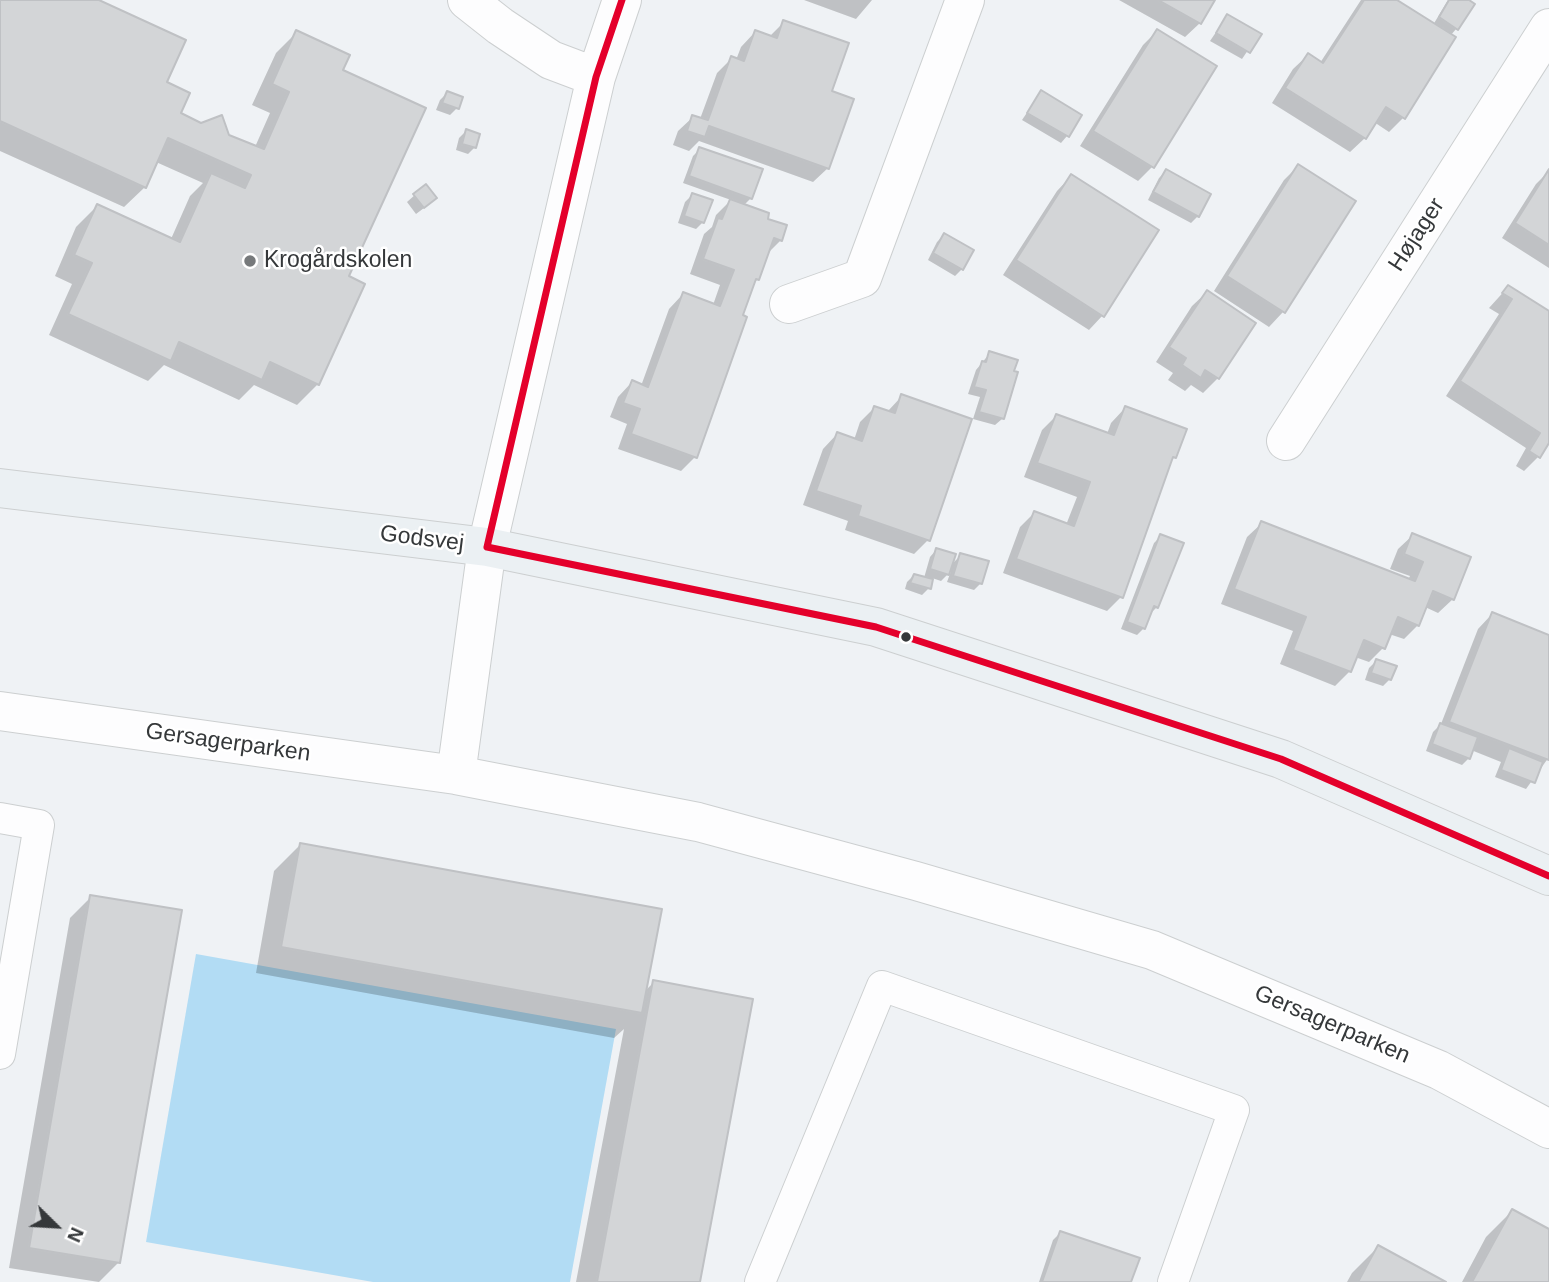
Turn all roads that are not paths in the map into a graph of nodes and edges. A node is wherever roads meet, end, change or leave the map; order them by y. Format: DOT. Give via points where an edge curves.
graph roads {
  1 [pos="467,0"];
  2 [pos="622,0"];
  3 [pos="965,0"];
  4 [pos="1549,28"];
  5 [pos="596,77"];
  6 [pos="789,304"];
  7 [pos="1286,441"];
  8 [pos="0,488"];
  9 [pos="486,547"];
  10 [pos="0,711"];
  11 [pos="456,775"];
  12 [pos="0,818"];
  13 [pos="1549,876"];
  14 [pos="0,1054"];
  15 [pos="1549,1129"];
  16 [pos="760,1282"];
  17 [pos="1174,1282"];
  1 -- 5 [label="street" via="551,60"];
  2 -- 5 [label="street"];
  3 -- 6 [label="street" via="862,278"];
  4 -- 7 [label="street, Højager"];
  5 -- 9 [label="street"];
  8 -- 9 [label="street, Godsvej"];
  9 -- 11 [label="street"];
  9 -- 13 [label="street, Godsvej" via="876,627 1281,759"];
  10 -- 11 [label="street, Gersagerparken"];
  11 -- 15 [label="street, Gersagerparken" via="698,822 1152,950 1439,1070"];
  12 -- 14 [label="lane" via="38,825"];
  16 -- 17 [label="lane" via="882,986 1234,1110"];
}
